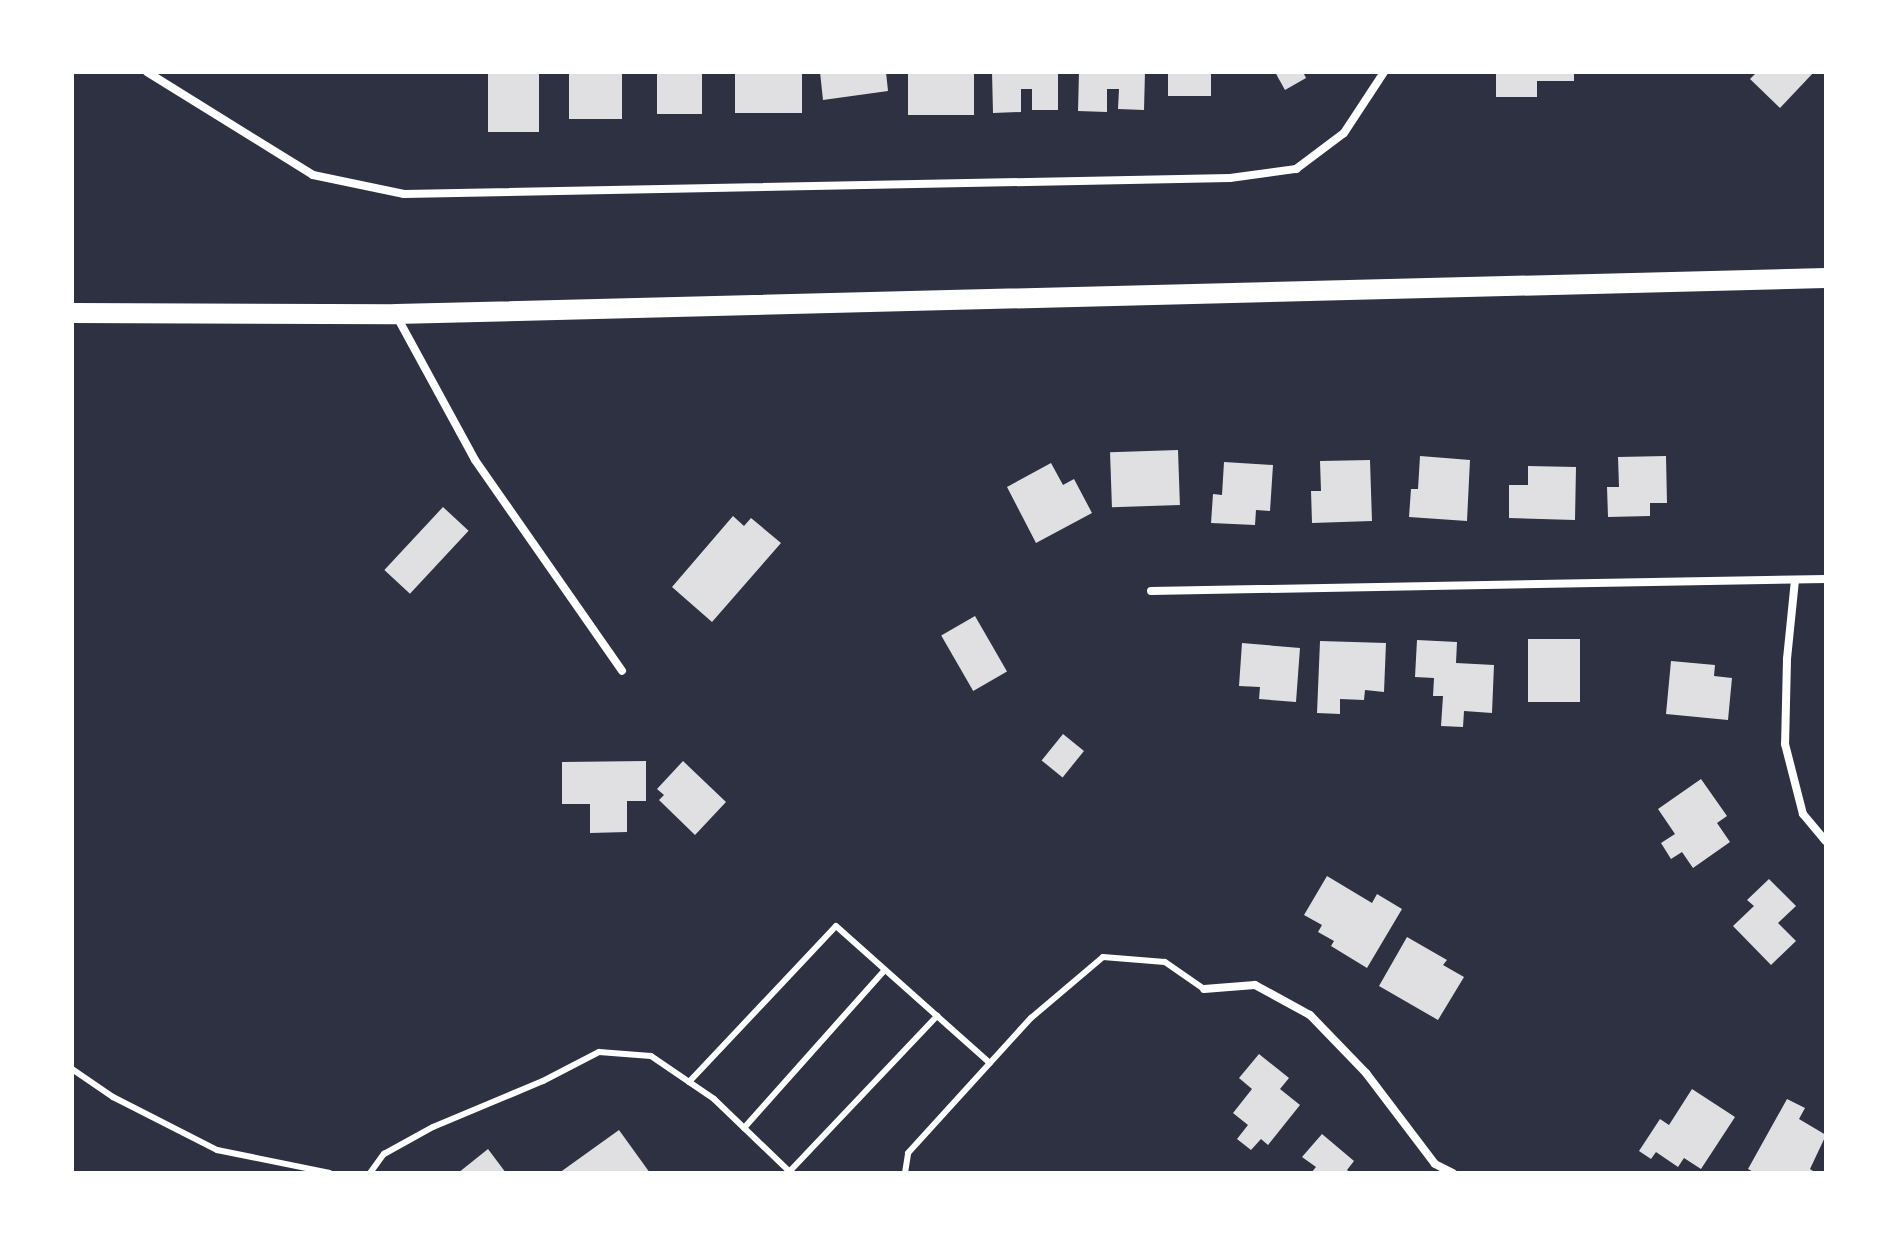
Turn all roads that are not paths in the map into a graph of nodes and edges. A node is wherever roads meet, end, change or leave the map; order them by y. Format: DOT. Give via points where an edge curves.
graph roads {
  1 [pos="147,72"];
  2 [pos="1384,72"];
  3 [pos="1826,278"];
  4 [pos="72,313"];
  5 [pos="396,314"];
  6 [pos="1826,579"];
  7 [pos="1795,580"];
  8 [pos="1151,591"];
  9 [pos="622,671"];
  10 [pos="1826,841"];
  11 [pos="885,970"];
  12 [pos="1204,989"];
  13 [pos="937,1016"];
  14 [pos="990,1063"];
  15 [pos="72,1069"];
  16 [pos="689,1082"];
  17 [pos="744,1128"];
  18 [pos="790,1172"];
  19 [pos="330,1173"];
  20 [pos="370,1173"];
  21 [pos="905,1173"];
  22 [pos="1453,1173"];
  1 -- 2 [label="street" via="313,175 404,194 1230,178 1296,169 1344,133"];
  3 -- 5 [label="main road"];
  4 -- 5 [label="main road"];
  5 -- 9 [label="street" via="475,460"];
  6 -- 7 [label="street"];
  7 -- 8 [label="street"];
  7 -- 10 [label="street" via="1785,744 1803,814"];
  11 -- 13 [label="lane"];
  11 -- 16 [label="lane" via="836,926"];
  11 -- 17 [label="lane"];
  12 -- 14 [label="lane" via="1165,962 1103,957 1031,1018"];
  12 -- 22 [label="street" via="1255,985 1310,1015 1366,1073 1435,1164"];
  13 -- 14 [label="lane"];
  13 -- 18 [label="lane"];
  14 -- 21 [label="lane" via="908,1153"];
  15 -- 19 [label="lane" via="113,1097 217,1150"];
  16 -- 17 [label="lane"];
  16 -- 20 [label="lane" via="651,1056 599,1052 433,1127 384,1154"];
  17 -- 18 [label="lane"];
}
